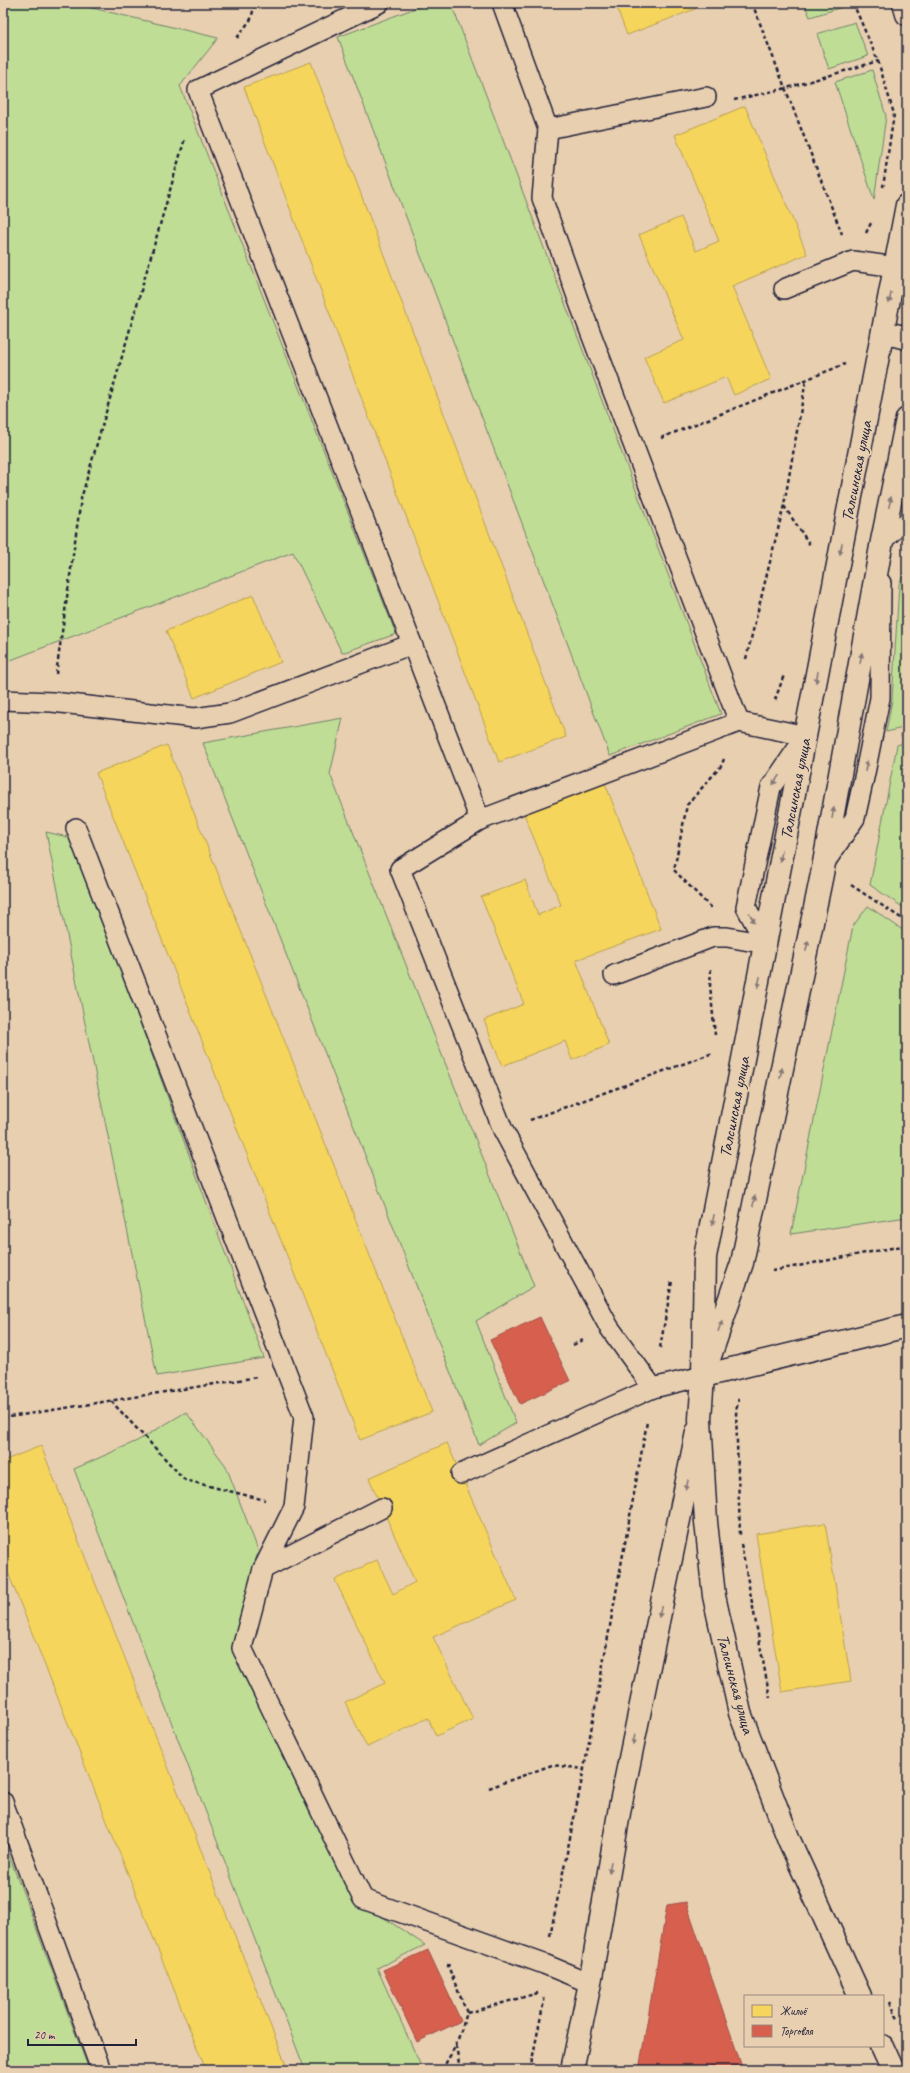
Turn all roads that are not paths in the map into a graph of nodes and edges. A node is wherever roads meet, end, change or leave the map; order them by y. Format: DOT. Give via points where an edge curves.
graph roads {
  1 [pos="379,3"];
  2 [pos="502,3"];
  3 [pos="904,3"];
  4 [pos="907,14"];
  5 [pos="706,97"];
  6 [pos="548,129"];
  7 [pos="907,205"];
  8 [pos="896,267"];
  9 [pos="784,290"];
  10 [pos="883,332"];
  11 [pos="907,338"];
  12 [pos="907,419"];
  13 [pos="907,523"];
  14 [pos="882,540"];
  15 [pos="412,644"];
  16 [pos="3,700"];
  17 [pos="739,722"];
  18 [pos="806,736"];
  19 [pos="480,820"];
  20 [pos="76,828"];
  21 [pos="766,944"];
  22 [pos="614,975"];
  23 [pos="907,1326"];
  24 [pos="703,1376"];
  25 [pos="653,1388"];
  26 [pos="700,1419"];
  27 [pos="461,1474"];
  28 [pos="382,1508"];
  29 [pos="263,1569"];
  30 [pos="3,1802"];
  31 [pos="590,1983"];
  32 [pos="860,1995"];
  33 [pos="882,2047"];
  34 [pos="101,2070"];
  35 [pos="572,2070"];
  36 [pos="893,2070"];
  1 -- 15 [label="lane" via="198,90"];
  2 -- 6 [label="lane"];
  3 -- 4 [label="main road"];
  5 -- 6 [label="lane"];
  6 -- 17 [label="lane" via="542,198 580,305"];
  7 -- 8 [label="main road, Талсинская улица"];
  8 -- 9 [label="lane" via="853,261"];
  8 -- 10 [label="main road, Талсинская улица, one-way"];
  10 -- 11 [label="main road"];
  10 -- 18 [label="main road, Талсинская улица, one-way"];
  14 -- 12 [label="main road, Талсинская улица, one-way"];
  13 -- 14 [label="lane" via="897,527"];
  24 -- 14 [label="main road, Талсинская улица, one-way" via="742,1263 824,866"];
  15 -- 16 [label="lane" via="230,713 195,718 52,702"];
  15 -- 19 [label="lane"];
  17 -- 18 [label="lane"];
  17 -- 19 [label="lane"];
  18 -- 21 [label="main road, Талсинская улица, one-way"];
  19 -- 25 [label="lane" via="400,869 503,1130 608,1327"];
  20 -- 29 [label="lane" via="304,1417 294,1507"];
  21 -- 22 [label="lane" via="713,937"];
  21 -- 24 [label="main road, Талсинская улица, one-way" via="705,1257"];
  23 -- 24 [label="main road"];
  24 -- 25 [label="lane"];
  24 -- 26 [label="main road, Талсинская улица"];
  25 -- 27 [label="lane"];
  26 -- 31 [label="main road, one-way" via="620,1807"];
  26 -- 32 [label="main road, Талсинская улица" via="706,1522 714,1596 740,1713 789,1840"];
  28 -- 29 [label="lane"];
  29 -- 31 [label="lane" via="242,1648 363,1899"];
  30 -- 34 [label="lane"];
  31 -- 35 [label="main road"];
  33 -- 36 [label="main road"];
}
